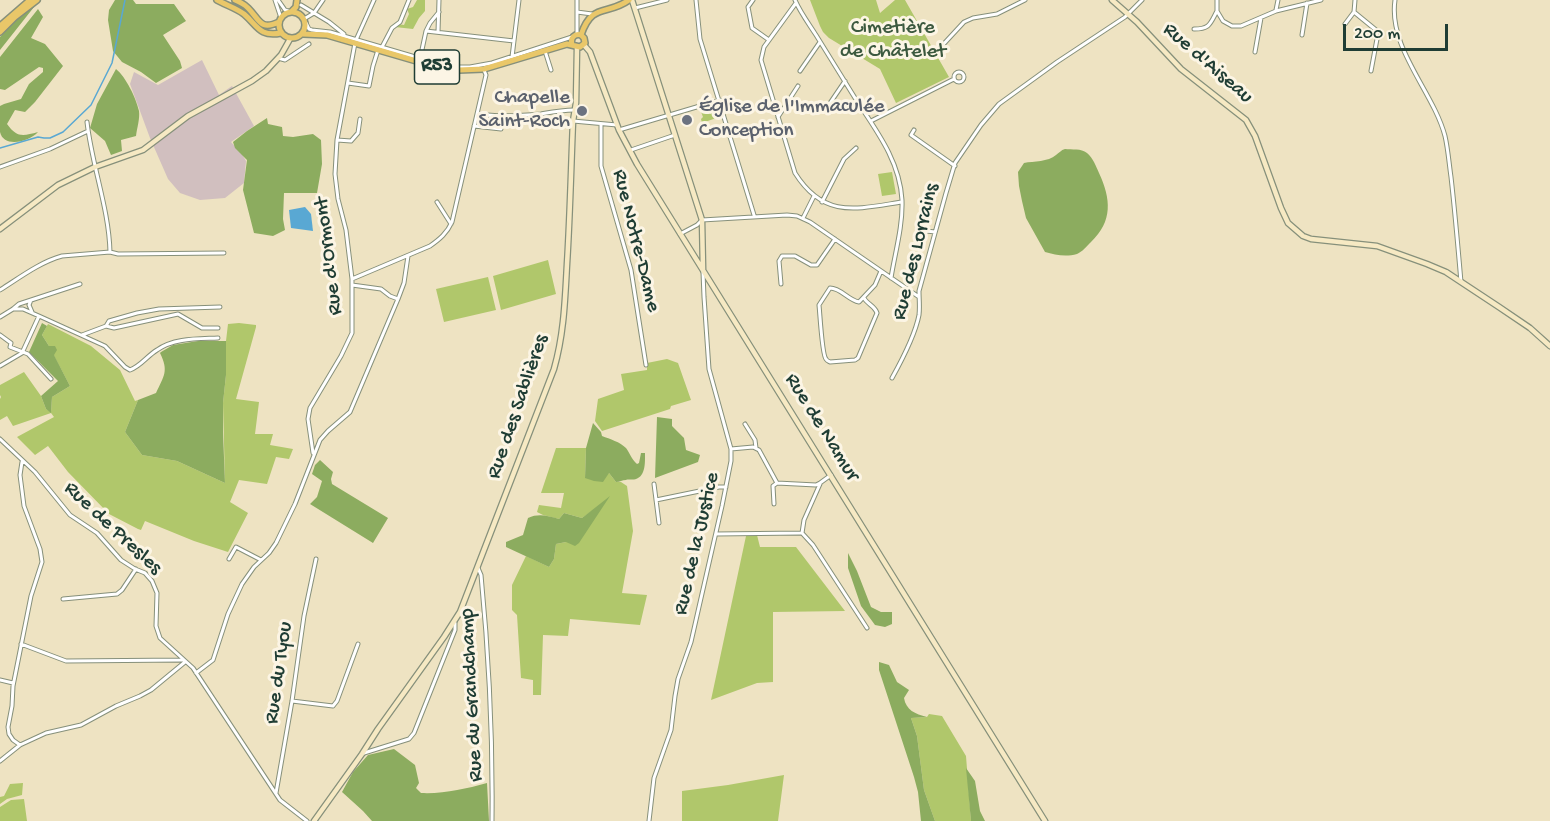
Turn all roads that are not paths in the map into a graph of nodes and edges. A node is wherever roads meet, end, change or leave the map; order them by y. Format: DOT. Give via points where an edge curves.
graph roads {
  1 [pos="37,0"];
  2 [pos="217,0"];
  3 [pos="235,0"];
  4 [pos="276,0"];
  5 [pos="322,0"];
  6 [pos="374,0"];
  7 [pos="409,0"];
  8 [pos="439,0"];
  9 [pos="519,0"];
  10 [pos="577,0"];
  11 [pos="630,0"];
  12 [pos="667,0"];
  13 [pos="696,0"];
  14 [pos="753,0"];
  15 [pos="1025,0"];
  16 [pos="1112,0"];
  17 [pos="1142,0"];
  18 [pos="1217,0"];
  19 [pos="1278,0"];
  20 [pos="1321,0"];
  21 [pos="1355,0"];
  22 [pos="1395,0"];
  23 [pos="796,1"];
  24 [pos="299,3"];
  25 [pos="1307,3"];
  26 [pos="27,4"];
  27 [pos="634,8"];
  28 [pos="1217,11"];
  29 [pos="1276,11"];
  30 [pos="291,12"];
  31 [pos="439,12"];
  32 [pos="577,12"];
  33 [pos="1354,12"];
  34 [pos="314,13"];
  35 [pos="1128,14"];
  36 [pos="592,15"];
  37 [pos="1261,18"];
  38 [pos="280,20"];
  39 [pos="305,21"];
  40 [pos="1345,24"];
  41 [pos="0,26"];
  42 [pos="1194,29"];
  43 [pos="426,31"];
  44 [pos="0,32"];
  45 [pos="438,32"];
  46 [pos="281,33"];
  47 [pos="303,34"];
  48 [pos="577,35"];
  49 [pos="1302,35"];
  50 [pos="344,36"];
  51 [pos="290,39"];
  52 [pos="769,40"];
  53 [pos="355,41"];
  54 [pos="514,41"];
  55 [pos="820,42"];
  56 [pos="309,44"];
  57 [pos="584,45"];
  58 [pos="575,46"];
  59 [pos="380,49"];
  60 [pos="939,49"];
  61 [pos="544,50"];
  62 [pos="1255,52"];
  63 [pos="512,57"];
  64 [pos="278,58"];
  65 [pos="420,59"];
  66 [pos="484,69"];
  67 [pos="551,70"];
  68 [pos="800,71"];
  69 [pos="1371,71"];
  70 [pos="954,79"];
  71 [pos="844,81"];
  72 [pos="348,82"];
  73 [pos="798,86"];
  74 [pos="720,100"];
  75 [pos="826,109"];
  76 [pos="574,110"];
  77 [pos="477,114"];
  78 [pos="669,116"];
  79 [pos="778,117"];
  80 [pos="360,119"];
  81 [pos="573,121"];
  82 [pos="871,121"];
  83 [pos="87,122"];
  84 [pos="601,124"];
  85 [pos="474,126"];
  86 [pos="618,128"];
  87 [pos="501,129"];
  88 [pos="914,130"];
  89 [pos="88,131"];
  90 [pos="675,135"];
  91 [pos="337,140"];
  92 [pos="856,148"];
  93 [pos="629,150"];
  94 [pos="955,166"];
  95 [pos="0,167"];
  96 [pos="94,167"];
  97 [pos="814,196"];
  98 [pos="437,202"];
  99 [pos="822,202"];
  100 [pos="902,202"];
  101 [pos="754,216"];
  102 [pos="803,218"];
  103 [pos="702,220"];
  104 [pos="451,224"];
  105 [pos="0,229"];
  106 [pos="918,230"];
  107 [pos="935,232"];
  108 [pos="680,234"];
  109 [pos="835,239"];
  110 [pos="110,252"];
  111 [pos="224,253"];
  112 [pos="408,256"];
  113 [pos="703,269"];
  114 [pos="881,271"];
  115 [pos="891,278"];
  116 [pos="352,279"];
  117 [pos="1461,282"];
  118 [pos="80,284"];
  119 [pos="781,284"];
  120 [pos="352,285"];
  121 [pos="0,290"];
  122 [pos="919,297"];
  123 [pos="864,298"];
  124 [pos="398,299"];
  125 [pos="31,300"];
  126 [pos="220,307"];
  127 [pos="13,309"];
  128 [pos="32,313"];
  129 [pos="39,315"];
  130 [pos="0,317"];
  131 [pos="106,326"];
  132 [pos="218,328"];
  133 [pos="0,335"];
  134 [pos="82,335"];
  135 [pos="218,338"];
  136 [pos="1550,346"];
  137 [pos="22,353"];
  138 [pos="646,365"];
  139 [pos="0,366"];
  140 [pos="892,378"];
  141 [pos="51,379"];
  142 [pos="745,424"];
  143 [pos="0,439"];
  144 [pos="756,448"];
  145 [pos="731,449"];
  146 [pos="314,455"];
  147 [pos="22,460"];
  148 [pos="831,475"];
  149 [pos="777,483"];
  150 [pos="820,483"];
  151 [pos="654,484"];
  152 [pos="726,487"];
  153 [pos="656,500"];
  154 [pos="774,504"];
  155 [pos="659,523"];
  156 [pos="801,533"];
  157 [pos="716,534"];
  158 [pos="229,559"];
  159 [pos="316,559"];
  160 [pos="261,560"];
  161 [pos="478,568"];
  162 [pos="136,569"];
  163 [pos="63,599"];
  164 [pos="454,621"];
  165 [pos="867,627"];
  166 [pos="445,636"];
  167 [pos="451,640"];
  168 [pos="441,641"];
  169 [pos="21,644"];
  170 [pos="358,644"];
  171 [pos="447,650"];
  172 [pos="184,661"];
  173 [pos="196,673"];
  174 [pos="0,680"];
  175 [pos="13,683"];
  176 [pos="292,701"];
  177 [pos="20,745"];
  178 [pos="368,745"];
  179 [pos="372,751"];
  180 [pos="362,753"];
  181 [pos="0,760"];
  182 [pos="276,793"];
  183 [pos="308,821"];
  184 [pos="314,821"];
  185 [pos="492,821"];
  186 [pos="649,821"];
  187 [pos="1046,821"];
  1 -- 26 [label="main road"];
  2 -- 46 [label="main road" via="246,16 261,32"];
  3 -- 38 [label="main road" via="265,25"];
  4 -- 30 [label="street"];
  4 -- 38 [label="street"];
  5 -- 34 [label="street"];
  6 -- 53 [label="street, Rue d'Ormont"];
  7 -- 59 [label="street"];
  8 -- 31 [label="street"];
  9 -- 54 [label="street"];
  10 -- 32 [label="street"];
  11 -- 27 [label="main road"];
  11 -- 36 [label="main road"];
  12 -- 27 [label="street"];
  13 -- 74 [label="street" via="700,39"];
  14 -- 52 [label="street" via="748,7 752,28"];
  15 -- 60 [label="street" via="998,14 964,22"];
  16 -- 35 [label="main road, Rue d'Aiseau"];
  17 -- 35 [label="street, Rue des Lorrains"];
  18 -- 28 [label="street"];
  19 -- 29 [label="street"];
  20 -- 25 [label="street"];
  21 -- 33 [label="street"];
  22 -- 117 [label="street" via="1396,26 1405,53 1437,112 1445,137"];
  23 -- 52 [label="street"];
  23 -- 55 [label="street"];
  24 -- 30 [label="main road"];
  24 -- 34 [label="street"];
  25 -- 29 [label="street"];
  25 -- 49 [label="street"];
  26 -- 41 [label="main road"];
  26 -- 44 [label="main road"];
  27 -- 78 [label="main road"];
  28 -- 37 [label="street" via="1232,26"];
  28 -- 42 [label="street" via="1209,26"];
  29 -- 37 [label="street"];
  30 -- 38 [label="main road"];
  30 -- 39 [label="main road"];
  31 -- 43 [label="street"];
  31 -- 45 [label="street"];
  32 -- 36 [label="street"];
  32 -- 48 [label="street"];
  33 -- 40 [label="street"];
  33 -- 69 [label="street" via="1376,30"];
  34 -- 39 [label="street"];
  34 -- 50 [label="street"];
  35 -- 94 [label="street, Rue des Lorrains" via="999,105"];
  35 -- 117 [label="main road, Rue d'Aiseau" via="1181,69 1246,120 1288,223 1303,236 1377,246 1427,264"];
  36 -- 48 [label="main road"];
  37 -- 62 [label="street"];
  38 -- 46 [label="main road"];
  39 -- 47 [label="main road"];
  39 -- 50 [label="street" via="309,29"];
  43 -- 45 [label="street"];
  43 -- 65 [label="street"];
  45 -- 54 [label="street"];
  46 -- 51 [label="main road"];
  47 -- 51 [label="main road, R53"];
  47 -- 53 [label="main road, R53"];
  48 -- 57 [label="main road" via="585,40"];
  48 -- 58 [label="main road" via="572,40"];
  48 -- 63 [label="street"];
  50 -- 53 [label="street"];
  51 -- 64 [label="main road"];
  52 -- 79 [label="street" via="762,52 762,65"];
  53 -- 59 [label="main road, R53"];
  53 -- 72 [label="street, Rue d'Ormont"];
  54 -- 63 [label="street"];
  55 -- 68 [label="street"];
  55 -- 71 [label="street"];
  56 -- 64 [label="street" via="285,60"];
  57 -- 58 [label="main road, R53"];
  57 -- 86 [label="main road, Rue de Namur"];
  58 -- 61 [label="main road, R53" via="567,44"];
  58 -- 76 [label="main road, Rue des Sablières"];
  59 -- 65 [label="street"];
  59 -- 66 [label="main road, R53" via="445,69"];
  59 -- 72 [label="street" via="369,86"];
  61 -- 66 [label="main road, R53"];
  61 -- 67 [label="street"];
  63 -- 65 [label="street" via="470,67"];
  64 -- 96 [label="main road" via="266,71 188,116 143,150"];
  66 -- 77 [label="street"];
  70 -- 82 [label="street"];
  71 -- 75 [label="street"];
  71 -- 82 [label="street"];
  72 -- 91 [label="street, Rue d'Ormont"];
  73 -- 79 [label="street"];
  74 -- 78 [label="street"];
  74 -- 101 [label="street"];
  76 -- 77 [label="street"];
  76 -- 81 [label="main road, Rue des Sablières"];
  77 -- 85 [label="street"];
  78 -- 86 [label="street"];
  78 -- 90 [label="main road"];
  79 -- 97 [label="street" via="795,173"];
  80 -- 91 [label="street" via="358,133 351,141"];
  81 -- 84 [label="street"];
  81 -- 161 [label="main road, Rue des Sablières" via="565,304 559,351"];
  82 -- 100 [label="street" via="894,163"];
  83 -- 89 [label="street"];
  84 -- 86 [label="street"];
  84 -- 138 [label="street, Rue Notre-Dame" via="601,166 632,270"];
  85 -- 87 [label="street"];
  85 -- 104 [label="street"];
  86 -- 93 [label="main road, Rue de Namur"];
  88 -- 94 [label="street" via="912,135"];
  89 -- 95 [label="street"];
  89 -- 96 [label="street"];
  90 -- 93 [label="street"];
  90 -- 103 [label="main road"];
  91 -- 116 [label="street, Rue d'Ormont" via="336,182"];
  92 -- 99 [label="street" via="844,159"];
  93 -- 108 [label="main road, Rue de Namur"];
  94 -- 107 [label="street, Rue des Lorrains"];
  96 -- 105 [label="main road" via="58,185"];
  96 -- 110 [label="street"];
  97 -- 99 [label="street"];
  97 -- 102 [label="street"];
  98 -- 104 [label="street"];
  99 -- 100 [label="street" via="836,207 865,208"];
  100 -- 115 [label="street"];
  101 -- 102 [label="street" via="787,214"];
  101 -- 103 [label="street"];
  102 -- 109 [label="street"];
  103 -- 108 [label="street"];
  103 -- 113 [label="main road"];
  104 -- 112 [label="street" via="439,240"];
  106 -- 107 [label="street"];
  107 -- 122 [label="street, Rue des Lorrains"];
  108 -- 113 [label="main road, Rue de Namur"];
  109 -- 114 [label="street"];
  109 -- 119 [label="street" via="817,265 795,256 782,256 778,261"];
  110 -- 111 [label="street"];
  110 -- 121 [label="street" via="55,258"];
  112 -- 116 [label="street"];
  112 -- 124 [label="street"];
  113 -- 145 [label="street, Rue de la Justice" via="710,369"];
  113 -- 148 [label="main road, Rue de Namur"];
  114 -- 115 [label="street"];
  114 -- 123 [label="street"];
  115 -- 122 [label="street"];
  116 -- 120 [label="street, Rue d'Ormont"];
  117 -- 136 [label="main road, Rue d'Aiseau"];
  118 -- 125 [label="street"];
  120 -- 124 [label="street" via="381,289"];
  120 -- 146 [label="street, Rue d'Ormont" via="352,333 310,408"];
  122 -- 140 [label="street, Rue des Lorrains" via="918,320"];
  123 -- 123 [label="street" via="854,301 830,288 821,301 826,361 858,358 877,313"];
  124 -- 146 [label="street" via="350,412 327,431"];
  125 -- 127 [label="street"];
  125 -- 128 [label="street"];
  126 -- 131 [label="street" via="137,313 109,321"];
  127 -- 128 [label="street"];
  127 -- 130 [label="street"];
  128 -- 129 [label="street"];
  129 -- 134 [label="street"];
  129 -- 137 [label="street"];
  131 -- 132 [label="street" via="114,328 178,315 202,328"];
  131 -- 134 [label="street"];
  133 -- 137 [label="street"];
  134 -- 135 [label="street" via="105,346 130,370 169,344"];
  137 -- 139 [label="street"];
  137 -- 141 [label="street" via="28,354"];
  142 -- 144 [label="street"];
  143 -- 147 [label="street, Rue de Presles"];
  144 -- 145 [label="street"];
  144 -- 149 [label="street"];
  145 -- 152 [label="street, Rue de la Justice"];
  146 -- 160 [label="street" via="281,533"];
  147 -- 162 [label="street, Rue de Presles" via="70,515 97,533 121,560"];
  147 -- 169 [label="street" via="24,506 42,562"];
  148 -- 150 [label="street"];
  148 -- 187 [label="main road, Rue de Namur"];
  149 -- 150 [label="street"];
  149 -- 154 [label="street" via="773,486"];
  150 -- 156 [label="street"];
  151 -- 153 [label="street"];
  152 -- 153 [label="street"];
  152 -- 157 [label="street, Rue de la Justice"];
  153 -- 155 [label="street"];
  156 -- 157 [label="street"];
  156 -- 165 [label="street"];
  157 -- 186 [label="street, Rue de la Justice" via="691,642 678,680 672,730 654,778"];
  158 -- 160 [label="street" via="236,547"];
  159 -- 176 [label="street, Rue du Tyou"];
  160 -- 173 [label="street" via="242,584 213,660"];
  161 -- 164 [label="main road, Rue des Sablières"];
  161 -- 185 [label="street, Rue du Grandchamp" via="487,630"];
  162 -- 163 [label="street" via="117,594"];
  162 -- 172 [label="street, Rue de Presles" via="146,573 157,593 156,626 160,638"];
  164 -- 166 [label="main road, Rue des Sablières"];
  164 -- 167 [label="street, Rue des Sablières"];
  166 -- 167 [label="street"];
  166 -- 168 [label="main road, Rue des Sablières"];
  167 -- 171 [label="street, Rue des Sablières"];
  168 -- 171 [label="street"];
  168 -- 178 [label="main road, Rue des Sablières"];
  169 -- 172 [label="street" via="66,661"];
  169 -- 175 [label="street"];
  170 -- 176 [label="street" via="333,706"];
  171 -- 179 [label="street, Rue des Sablières" via="414,734 409,740"];
  172 -- 173 [label="street, Rue de Presles"];
  172 -- 177 [label="street" via="140,696 81,725 46,733"];
  173 -- 182 [label="street, Rue de Presles"];
  174 -- 175 [label="street"];
  175 -- 177 [label="street" via="9,734"];
  176 -- 182 [label="street, Rue du Tyou"];
  177 -- 181 [label="street"];
  178 -- 179 [label="street"];
  178 -- 180 [label="main road, Rue des Sablières"];
  179 -- 180 [label="street, Rue des Sablières"];
  180 -- 184 [label="main road, Rue des Sablières"];
  182 -- 183 [label="street, Rue de Presles"];
}
